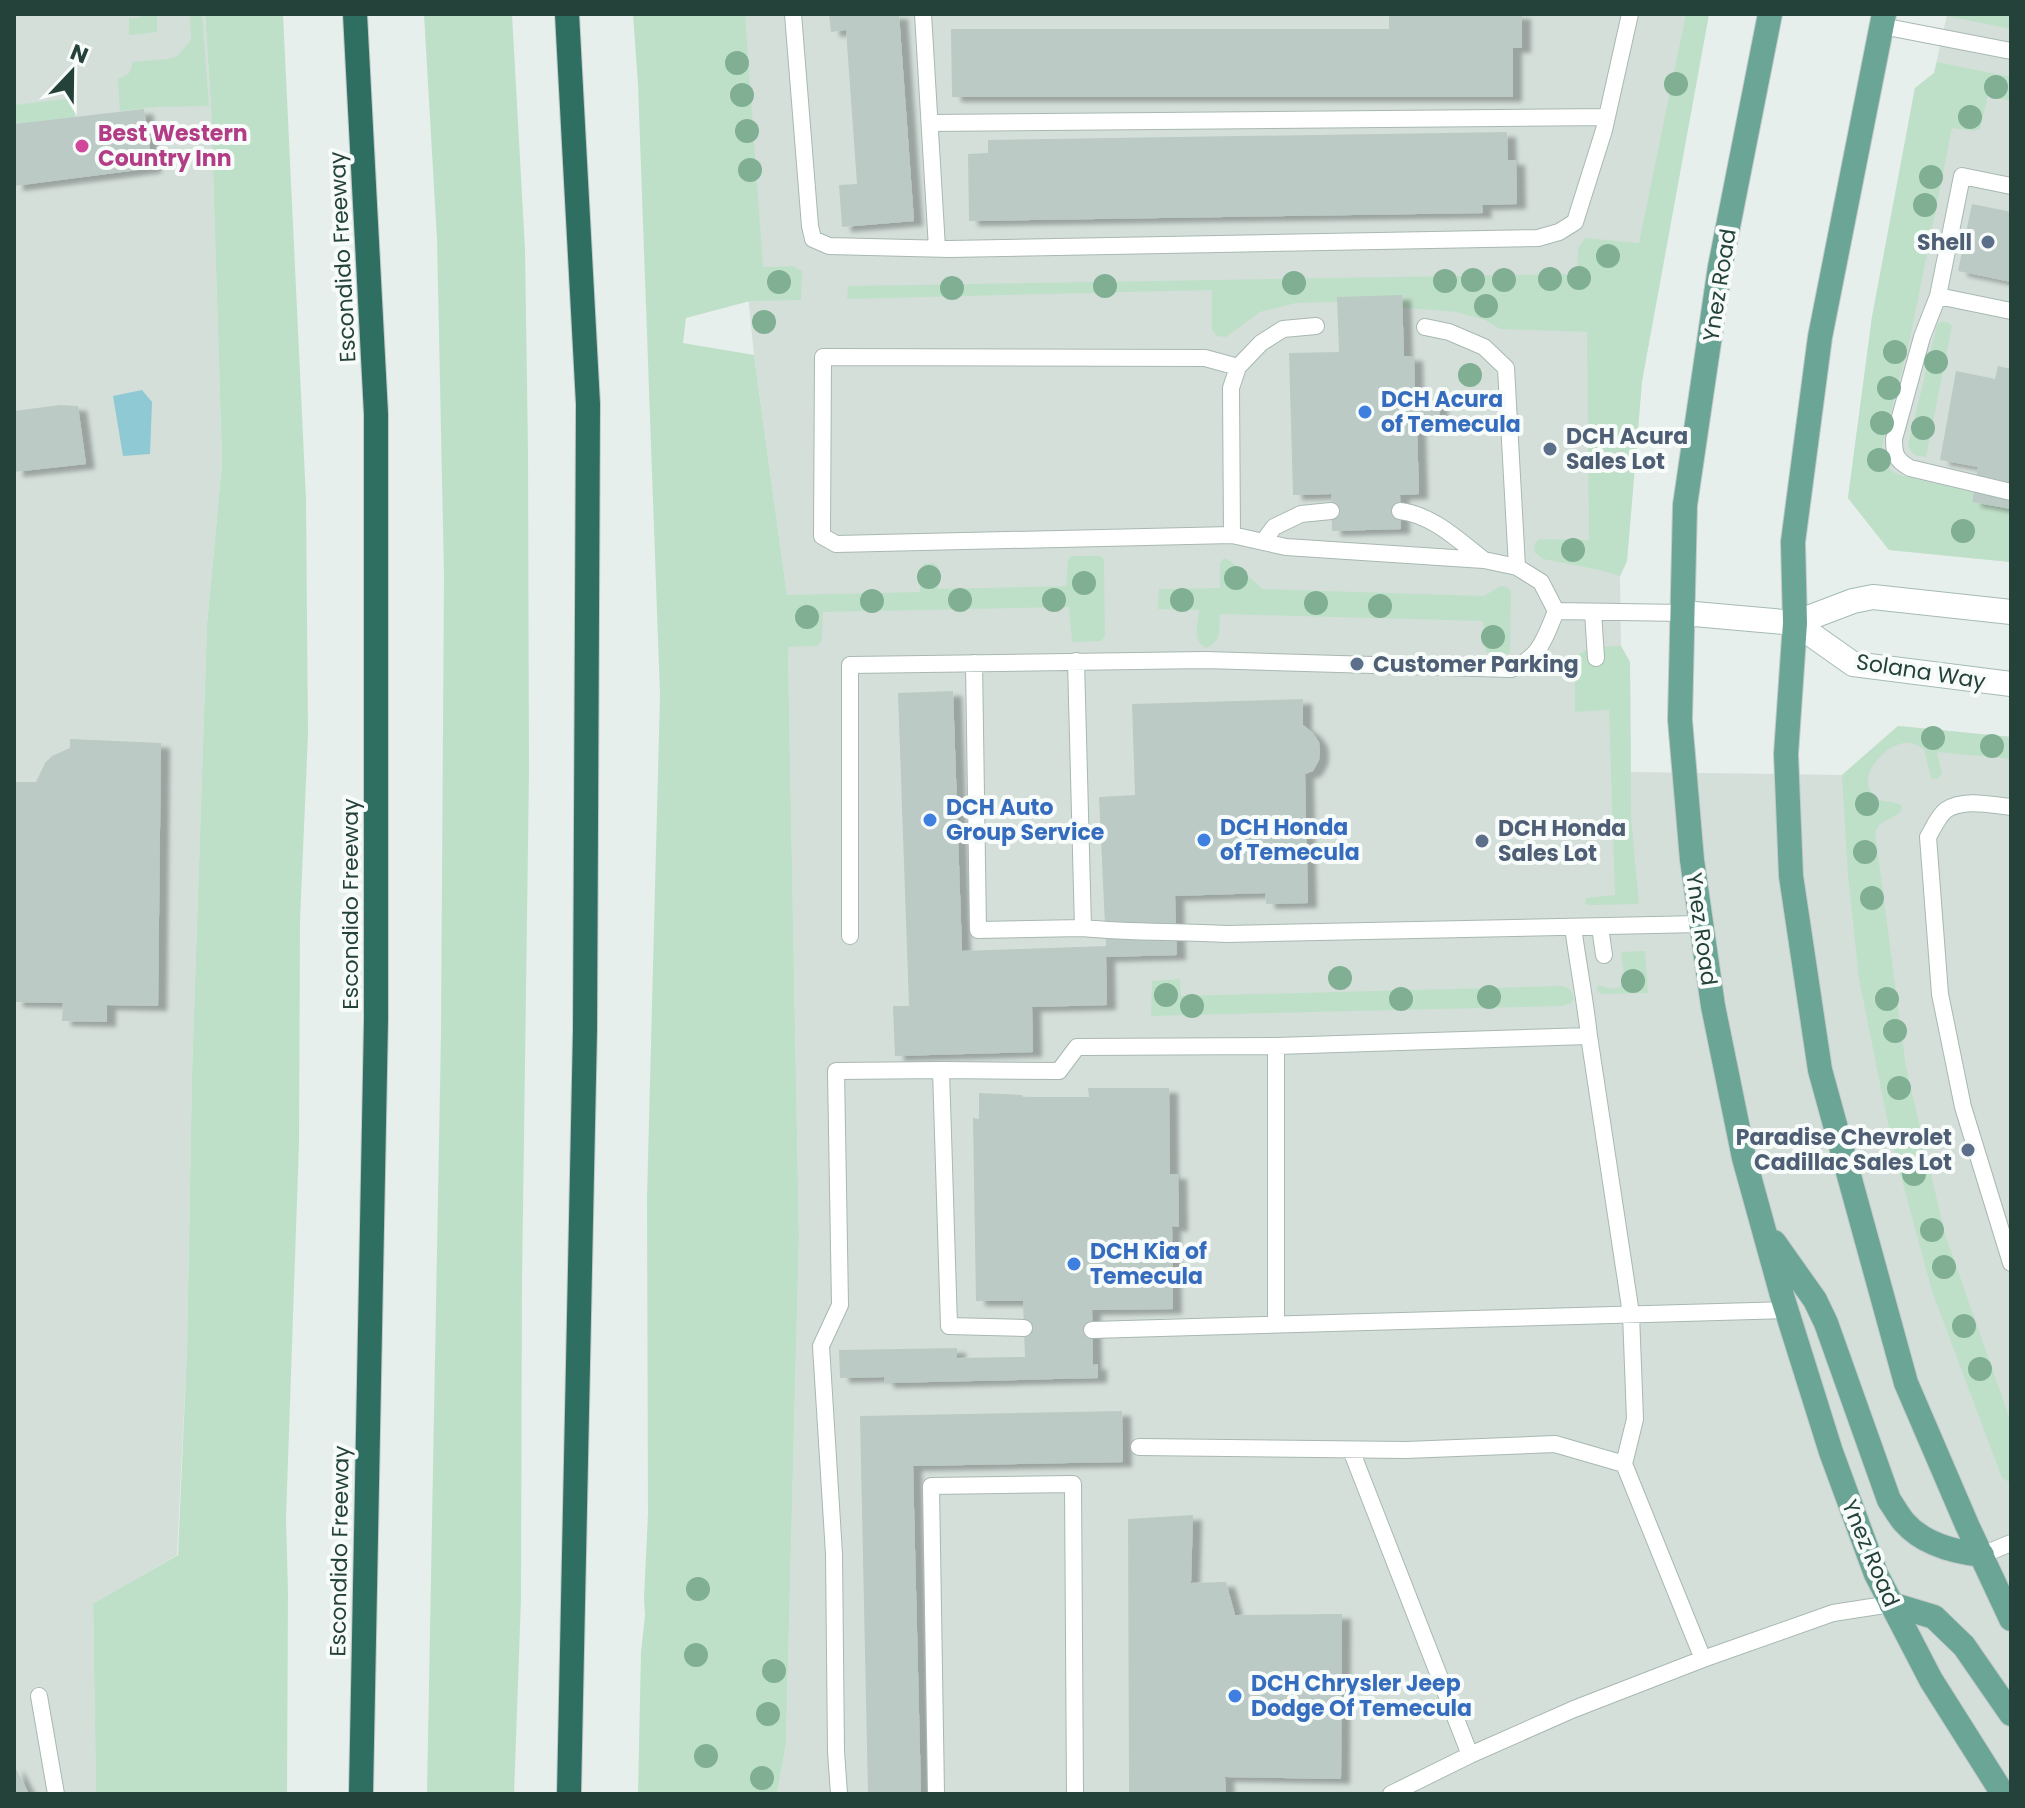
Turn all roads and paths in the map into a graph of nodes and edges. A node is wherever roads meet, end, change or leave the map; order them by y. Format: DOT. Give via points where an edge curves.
graph roads {
  1 [pos="355,14"];
  2 [pos="567,14"];
  3 [pos="793,14"];
  4 [pos="923,14"];
  5 [pos="1630,14"];
  6 [pos="1770,14"];
  7 [pos="1883,20"];
  8 [pos="2011,51"];
  9 [pos="1607,117"];
  10 [pos="930,123"];
  11 [pos="2011,186"];
  12 [pos="937,248"];
  13 [pos="1938,296"];
  14 [pos="2011,311"];
  15 [pos="1316,326"];
  16 [pos="1425,327"];
  17 [pos="1238,367"];
  18 [pos="2011,492"];
  19 [pos="1331,511"];
  20 [pos="1400,511"];
  21 [pos="1232,535"];
  22 [pos="1263,542"];
  23 [pos="1484,560"];
  24 [pos="1517,567"];
  25 [pos="1556,611"];
  26 [pos="1593,612"];
  27 [pos="2011,612"];
  28 [pos="1683,613"];
  29 [pos="1795,623"];
  30 [pos="1596,658"];
  31 [pos="1076,661"];
  32 [pos="974,663"];
  33 [pos="2011,684"];
  34 [pos="2011,807"];
  35 [pos="1701,924"];
  36 [pos="1573,927"];
  37 [pos="1600,927"];
  38 [pos="1083,928"];
  39 [pos="850,936"];
  40 [pos="1592,963"];
  41 [pos="1589,1036"];
  42 [pos="1276,1046"];
  43 [pos="941,1070"];
  44 [pos="1763,1227"];
  45 [pos="2011,1263"];
  46 [pos="1786,1310"];
  47 [pos="1631,1314"];
  48 [pos="1276,1324"];
  49 [pos="1024,1328"];
  50 [pos="1092,1330"];
  51 [pos="1139,1447"];
  52 [pos="1351,1450"];
  53 [pos="1624,1464"];
  54 [pos="2011,1543"];
  55 [pos="1982,1555"];
  56 [pos="1891,1604"];
  57 [pos="2011,1619"];
  58 [pos="1703,1659"];
  59 [pos="39,1696"];
  60 [pos="2011,1714"];
  61 [pos="1470,1755"];
  62 [pos="56,1794"];
  63 [pos="361,1794"];
  64 [pos="569,1794"];
  65 [pos="839,1794"];
  66 [pos="936,1794"];
  67 [pos="1075,1794"];
  68 [pos="1391,1794"];
  69 [pos="2003,1794"];
  1 -- 63 [label="highway, Escondido Freeway" via="376,414 376,1020"];
  2 -- 64 [label="highway" via="588,404 585,1030"];
  3 -- 12 [label="lane" via="813,239 829,246"];
  4 -- 10 [label="lane"];
  5 -- 9 [label="lane"];
  6 -- 28 [label="main road, Ynez Road" via="1720,267 1685,505"];
  7 -- 8 [label="lane"];
  7 -- 29 [label="main road" via="1820,337 1793,542"];
  9 -- 10 [label="lane"];
  9 -- 12 [label="lane" via="1575,222 1538,238"];
  10 -- 12 [label="lane"];
  11 -- 13 [label="lane" via="1962,176"];
  13 -- 14 [label="lane"];
  13 -- 18 [label="lane" via="1922,337 1894,454 1910,468"];
  15 -- 17 [label="lane" via="1283,329"];
  16 -- 24 [label="lane" via="1484,347 1506,368"];
  17 -- 21 [label="lane" via="1231,388"];
  17 -- 21 [label="lane" via="1205,358 823,357 822,536 836,544"];
  19 -- 22 [label="lane" via="1301,514 1274,527"];
  20 -- 23 [label="lane" via="1417,513"];
  21 -- 22 [label="lane"];
  22 -- 23 [label="lane"];
  23 -- 24 [label="lane"];
  24 -- 25 [label="lane" via="1541,582"];
  25 -- 26 [label="lane"];
  25 -- 31 [label="lane" via="1543,644 1527,663 1511,669"];
  26 -- 28 [label="lane"];
  26 -- 30 [label="lane"];
  27 -- 29 [label="main road" via="1873,597"];
  28 -- 29 [label="main road"];
  28 -- 35 [label="main road, Ynez Road" via="1680,720"];
  29 -- 33 [label="main road, Solana Way" via="1853,664"];
  29 -- 55 [label="main road" via="1786,754 1791,876 1820,1070 1906,1383"];
  31 -- 32 [label="lane"];
  31 -- 38 [label="lane"];
  32 -- 38 [label="lane" via="978,930"];
  32 -- 39 [label="lane" via="850,665"];
  34 -- 45 [label="lane" via="1965,803 1946,810 1928,837 1940,994 1963,1107"];
  35 -- 37 [label="lane"];
  35 -- 44 [label="main road, Ynez Road" via="1722,1052"];
  36 -- 37 [label="lane"];
  36 -- 38 [label="lane" via="1227,934"];
  36 -- 40 [label="lane"];
  37 -- 40 [label="lane"];
  40 -- 41 [label="lane" via="1585,996"];
  41 -- 42 [label="lane"];
  41 -- 47 [label="lane"];
  42 -- 43 [label="lane" via="1077,1047 1059,1071"];
  42 -- 48 [label="lane"];
  43 -- 49 [label="lane" via="949,1326"];
  43 -- 65 [label="lane" via="836,1071 840,1305 821,1346 834,1554"];
  44 -- 46 [label="main road, Ynez Road"];
  44 -- 55 [label="main road" via="1826,1323 1889,1500 1923,1537 1959,1553"];
  46 -- 47 [label="lane"];
  46 -- 56 [label="main road, Ynez Road" via="1831,1452"];
  47 -- 48 [label="lane"];
  47 -- 53 [label="lane" via="1635,1419"];
  48 -- 50 [label="lane"];
  51 -- 52 [label="lane"];
  52 -- 53 [label="lane" via="1555,1444"];
  52 -- 61 [label="lane"];
  53 -- 58 [label="lane"];
  54 -- 55 [label="lane"];
  55 -- 57 [label="main road"];
  56 -- 58 [label="lane" via="1833,1613"];
  56 -- 60 [label="main road" via="1934,1617 1964,1646"];
  56 -- 69 [label="main road, Ynez Road" via="1931,1680"];
  58 -- 61 [label="lane"];
  59 -- 62 [label="lane"];
  61 -- 68 [label="lane"];
  66 -- 67 [label="lane" via="931,1486 1073,1484"];
}
